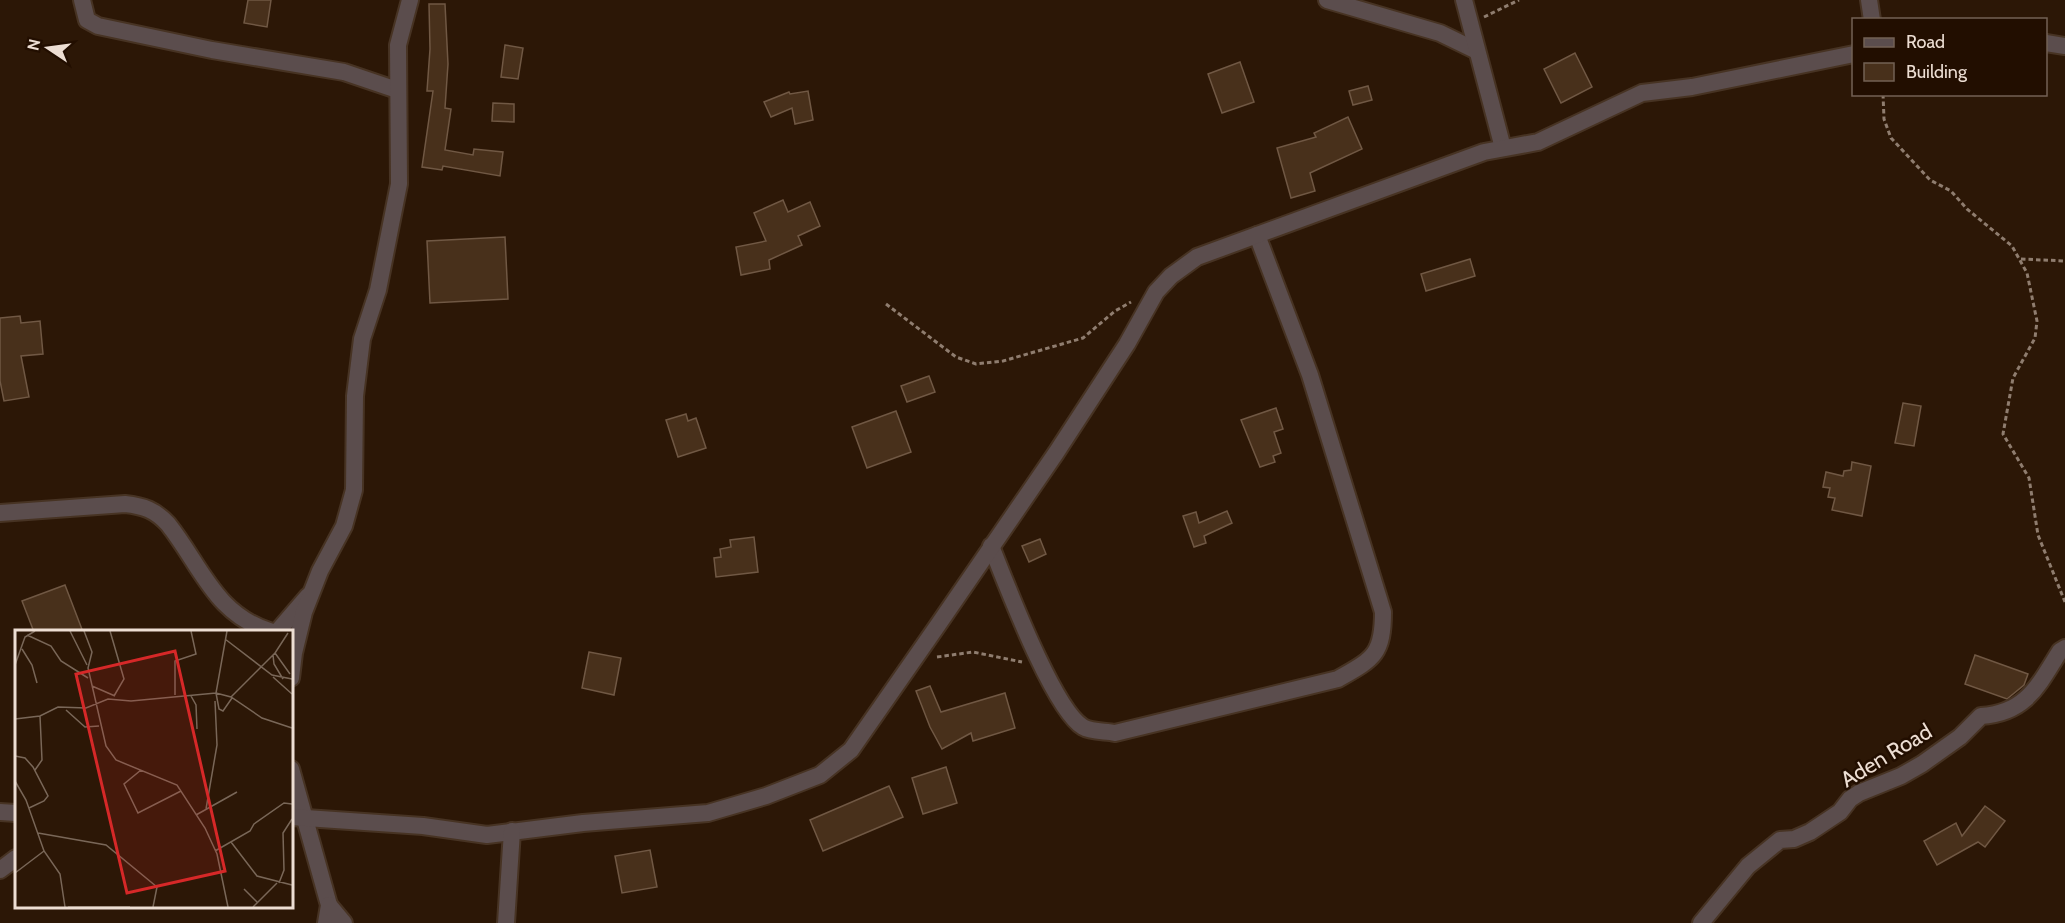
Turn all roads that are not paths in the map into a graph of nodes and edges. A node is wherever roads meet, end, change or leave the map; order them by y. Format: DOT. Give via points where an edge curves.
graph roads {
  1 [pos="82,0"];
  2 [pos="410,0"];
  3 [pos="1327,0"];
  4 [pos="1464,0"];
  5 [pos="1869,0"];
  6 [pos="1872,18"];
  7 [pos="2047,43"];
  8 [pos="2065,46"];
  9 [pos="1475,50"];
  10 [pos="1852,54"];
  11 [pos="397,90"];
  12 [pos="1503,148"];
  13 [pos="1257,235"];
  14 [pos="0,513"];
  15 [pos="991,546"];
  16 [pos="312,592"];
  17 [pos="267,630"];
  18 [pos="279,630"];
  19 [pos="2065,648"];
  20 [pos="292,670"];
  21 [pos="292,776"];
  22 [pos="0,812"];
  23 [pos="15,813"];
  24 [pos="298,817"];
  25 [pos="512,831"];
  26 [pos="15,859"];
  27 [pos="0,870"];
  28 [pos="330,905"];
  29 [pos="327,923"];
  30 [pos="344,923"];
  31 [pos="506,923"];
  32 [pos="1701,923"];
  1 -- 11 [label="street" via="87,20 98,26 344,72"];
  2 -- 11 [label="street" via="398,45"];
  3 -- 9 [label="street" via="1440,33"];
  4 -- 9 [label="street"];
  5 -- 6 [label="street"];
  7 -- 8 [label="street"];
  9 -- 12 [label="street"];
  10 -- 12 [label="street" via="1692,87 1642,93 1538,142"];
  11 -- 16 [label="street" via="399,183 378,290 362,339 354,490 344,526"];
  12 -- 13 [label="street"];
  13 -- 15 [label="street" via="1197,257 1156,292 1127,344"];
  13 -- 15 [label="street" via="1313,386 1383,612 1383,637 1371,660 1338,679 1115,733 1084,728 1066,713"];
  14 -- 17 [label="street" via="142,506 168,524 223,604 239,618"];
  15 -- 25 [label="street" via="850,750 820,775 708,813"];
  16 -- 18 [label="street"];
  16 -- 20 [label="street"];
  19 -- 32 [label="street, Aden Road" via="2023,704 1981,716 1960,737 1922,764 1859,793 1840,812 1810,832 1780,840 1748,866"];
  21 -- 24 [label="street"];
  22 -- 23 [label="street"];
  24 -- 25 [label="street" via="487,835"];
  24 -- 28 [label="street"];
  25 -- 31 [label="street"];
  26 -- 27 [label="street"];
  28 -- 29 [label="street"];
  28 -- 30 [label="street"];
}
